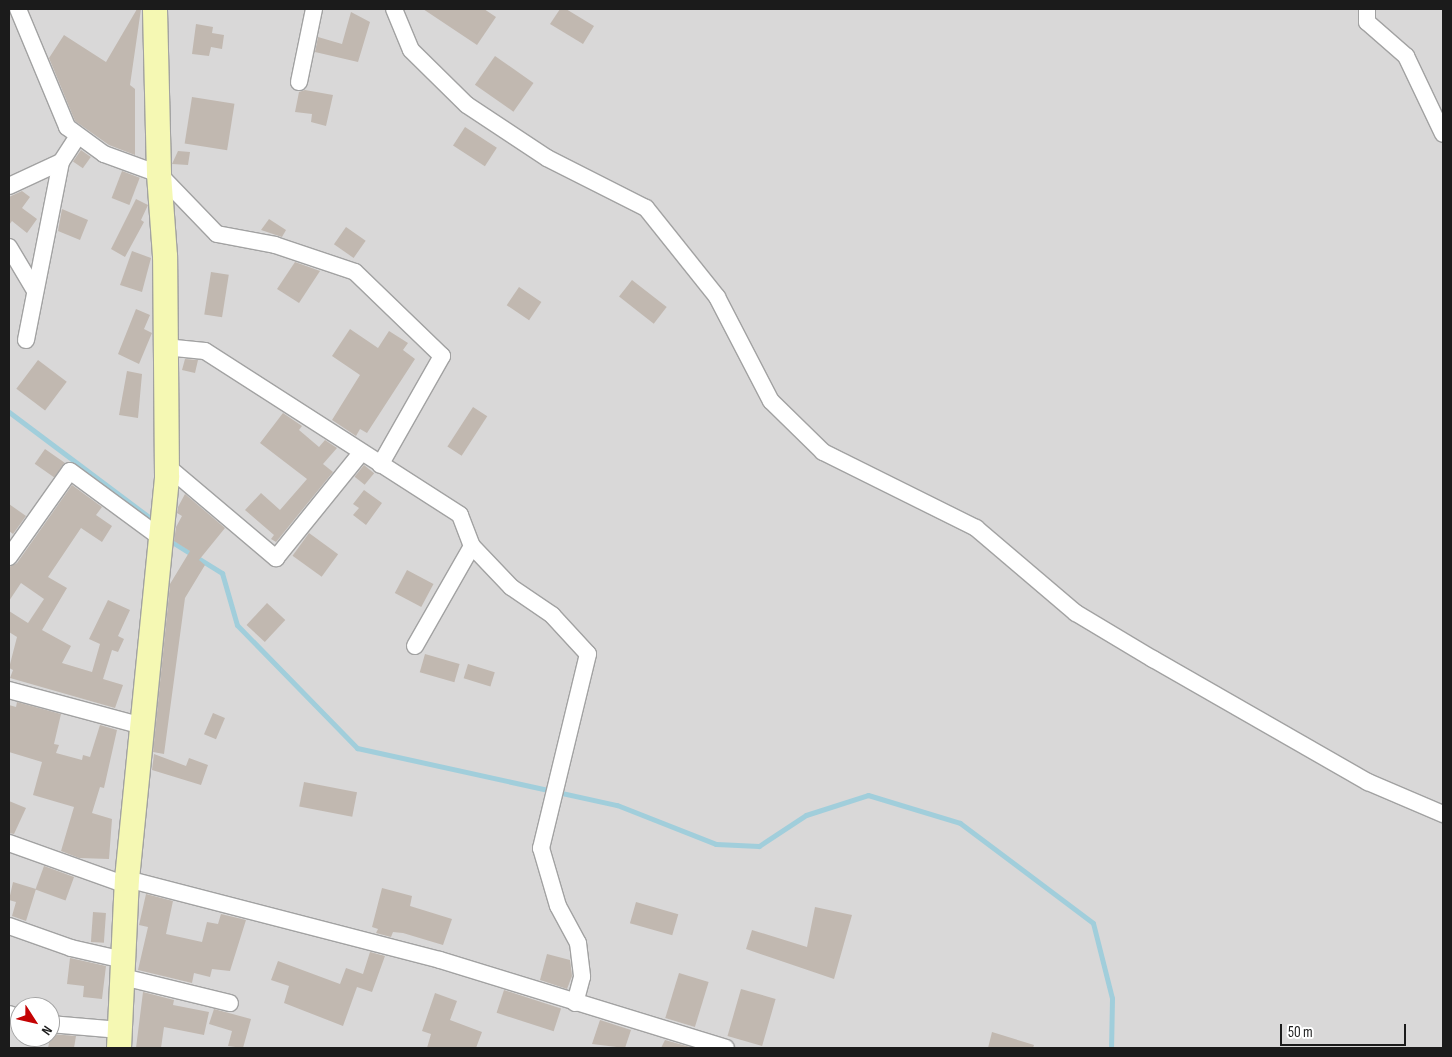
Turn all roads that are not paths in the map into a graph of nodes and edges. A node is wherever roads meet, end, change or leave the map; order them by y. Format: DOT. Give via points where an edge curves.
graph roads {
  1 [pos="18,9"];
  2 [pos="155,9"];
  3 [pos="314,9"];
  4 [pos="394,9"];
  5 [pos="1367,9"];
  6 [pos="299,82"];
  7 [pos="1443,134"];
  8 [pos="78,136"];
  9 [pos="60,162"];
  10 [pos="159,174"];
  11 [pos="9,186"];
  12 [pos="9,247"];
  13 [pos="34,289"];
  14 [pos="26,340"];
  15 [pos="165,347"];
  16 [pos="361,453"];
  17 [pos="380,465"];
  18 [pos="167,466"];
  19 [pos="161,538"];
  20 [pos="472,546"];
  21 [pos="9,557"];
  22 [pos="415,646"];
  23 [pos="9,690"];
  24 [pos="142,726"];
  25 [pos="1443,814"];
  26 [pos="9,843"];
  27 [pos="126,882"];
  28 [pos="9,926"];
  29 [pos="123,968"];
  30 [pos="230,1003"];
  31 [pos="575,1003"];
  32 [pos="60,1026"];
  33 [pos="119,1039"];
  34 [pos="726,1048"];
  1 -- 8 [label="street" via="68,128"];
  2 -- 10 [label="street"];
  3 -- 6 [label="street"];
  4 -- 25 [label="street" via="411,50 467,105 547,158 646,208 717,297 771,401 823,452 976,528 1076,613 1153,659 1368,782"];
  5 -- 7 [label="street" via="1367,22 1406,56"];
  8 -- 9 [label="street"];
  8 -- 10 [label="street" via="104,154"];
  9 -- 11 [label="street"];
  9 -- 13 [label="street"];
  10 -- 15 [label="street" via="165,256"];
  10 -- 17 [label="street" via="217,234 275,245 355,272 442,356"];
  12 -- 13 [label="street"];
  13 -- 14 [label="street"];
  15 -- 16 [label="street" via="205,351"];
  15 -- 18 [label="street"];
  16 -- 17 [label="street"];
  16 -- 18 [label="street" via="276,558"];
  17 -- 20 [label="street" via="460,515"];
  18 -- 19 [label="street"];
  19 -- 21 [label="street" via="70,472"];
  19 -- 24 [label="street"];
  20 -- 22 [label="street"];
  20 -- 31 [label="street" via="511,587 552,615 588,654 541,848 558,906 578,943 582,977"];
  23 -- 24 [label="street"];
  24 -- 27 [label="street"];
  26 -- 27 [label="street"];
  27 -- 29 [label="street"];
  27 -- 31 [label="street" via="440,960"];
  28 -- 29 [label="street"];
  29 -- 30 [label="street"];
  29 -- 33 [label="street"];
  31 -- 34 [label="street"];
  32 -- 33 [label="street"];
}
